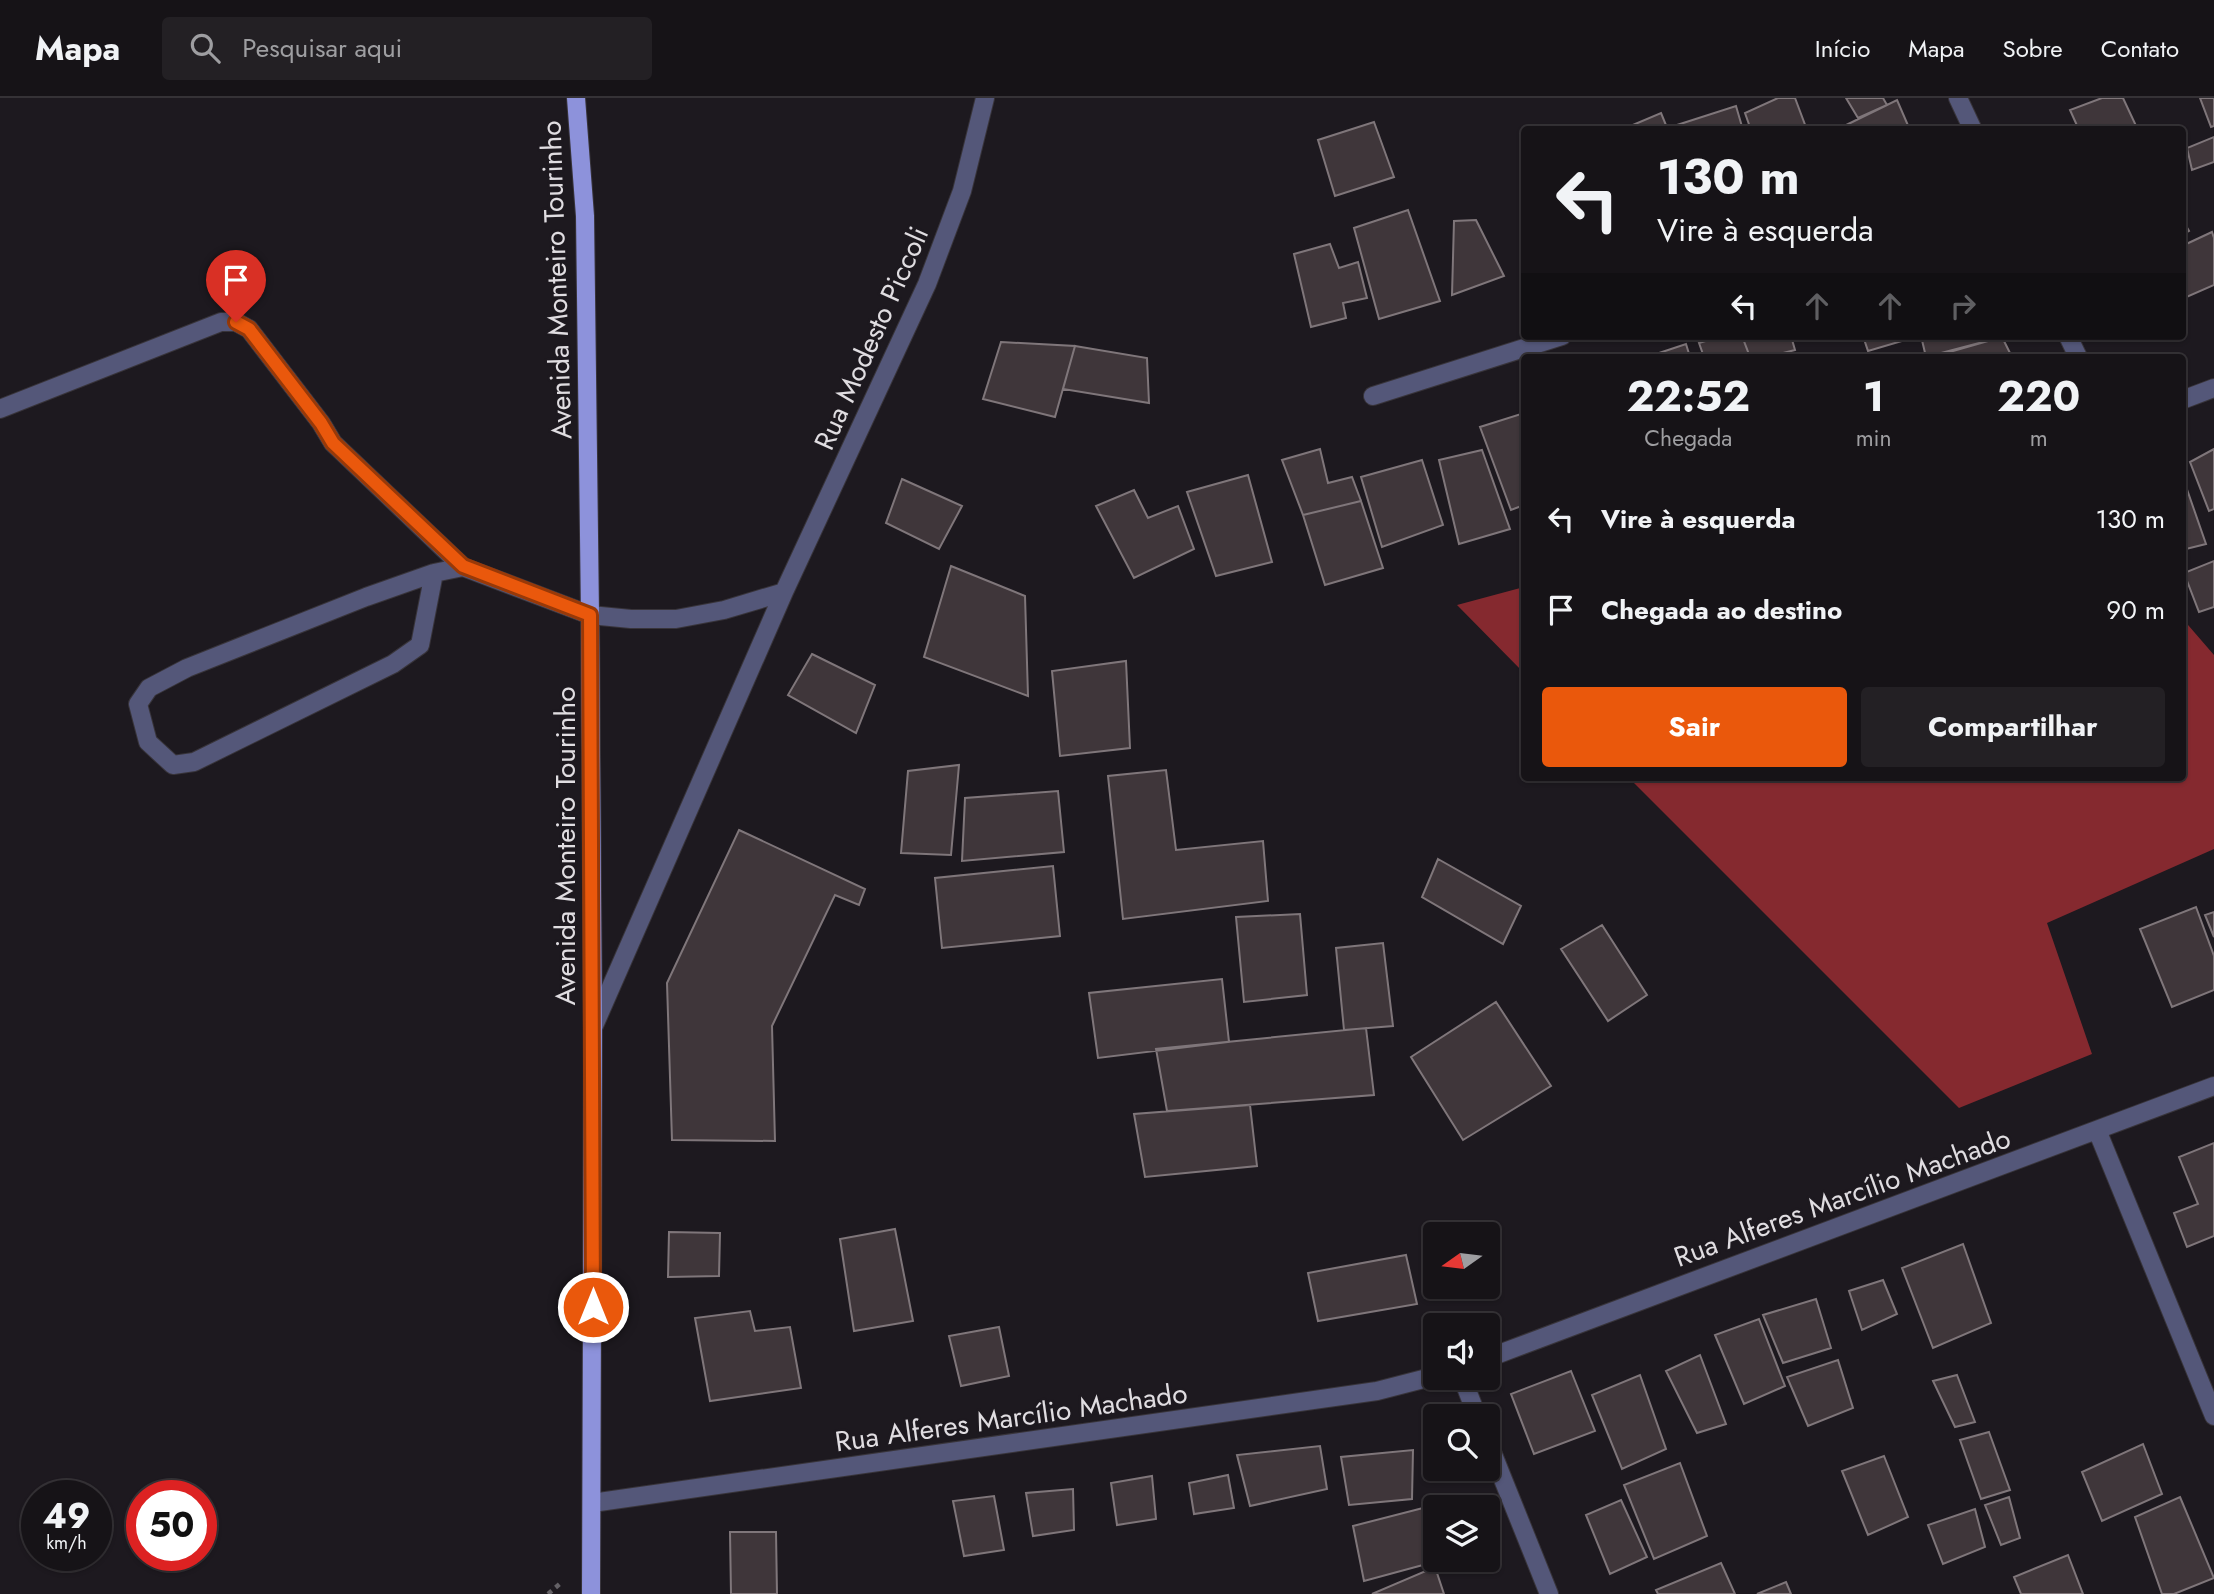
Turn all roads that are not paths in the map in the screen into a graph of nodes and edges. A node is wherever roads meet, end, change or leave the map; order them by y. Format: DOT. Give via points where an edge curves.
graph roads {
  1 [pos="576,98"];
  2 [pos="985,98"];
  3 [pos="1958,98"];
  4 [pos="1971,126"];
  5 [pos="1549,340"];
  6 [pos="2214,388"];
  7 [pos="1373,396"];
  8 [pos="2186,398"];
  9 [pos="0,409"];
  10 [pos="463,566"];
  11 [pos="434,573"];
  12 [pos="784,592"];
  13 [pos="590,615"];
  14 [pos="593,1028"];
  15 [pos="2214,1086"];
  16 [pos="2097,1130"];
  17 [pos="1500,1353"];
  18 [pos="1423,1380"];
  19 [pos="2214,1416"];
  20 [pos="1500,1472"];
  21 [pos="592,1503"];
  22 [pos="591,1594"];
  23 [pos="1549,1594"];
  1 -- 13 [label="main road, Avenida Monteiro Tourinho" via="585,216"];
  2 -- 12 [label="street, Rua Modesto Piccoli" via="962,191 942,248"];
  3 -- 4 [label="street"];
  5 -- 7 [label="street"];
  6 -- 8 [label="street"];
  9 -- 10 [label="street" via="221,322 236,322 249,329 333,443"];
  10 -- 11 [label="street"];
  10 -- 13 [label="street"];
  11 -- 11 [label="street" via="420,645 393,664 194,762 173,765 148,742 138,704 149,688 187,668"];
  12 -- 13 [label="street" via="676,619"];
  12 -- 14 [label="street, Rua Modesto Piccoli"];
  13 -- 14 [label="main road, Avenida Monteiro Tourinho"];
  14 -- 21 [label="main road, Avenida Monteiro Tourinho"];
  15 -- 16 [label="street, Rua Alferes Marcílio Machado"];
  16 -- 17 [label="street, Rua Alferes Marcílio Machado"];
  16 -- 19 [label="street"];
  18 -- 21 [label="street, Rua Alferes Marcílio Machado" via="1363,1393"];
  20 -- 23 [label="street"];
  21 -- 22 [label="main road, Avenida Monteiro Tourinho"];
}
